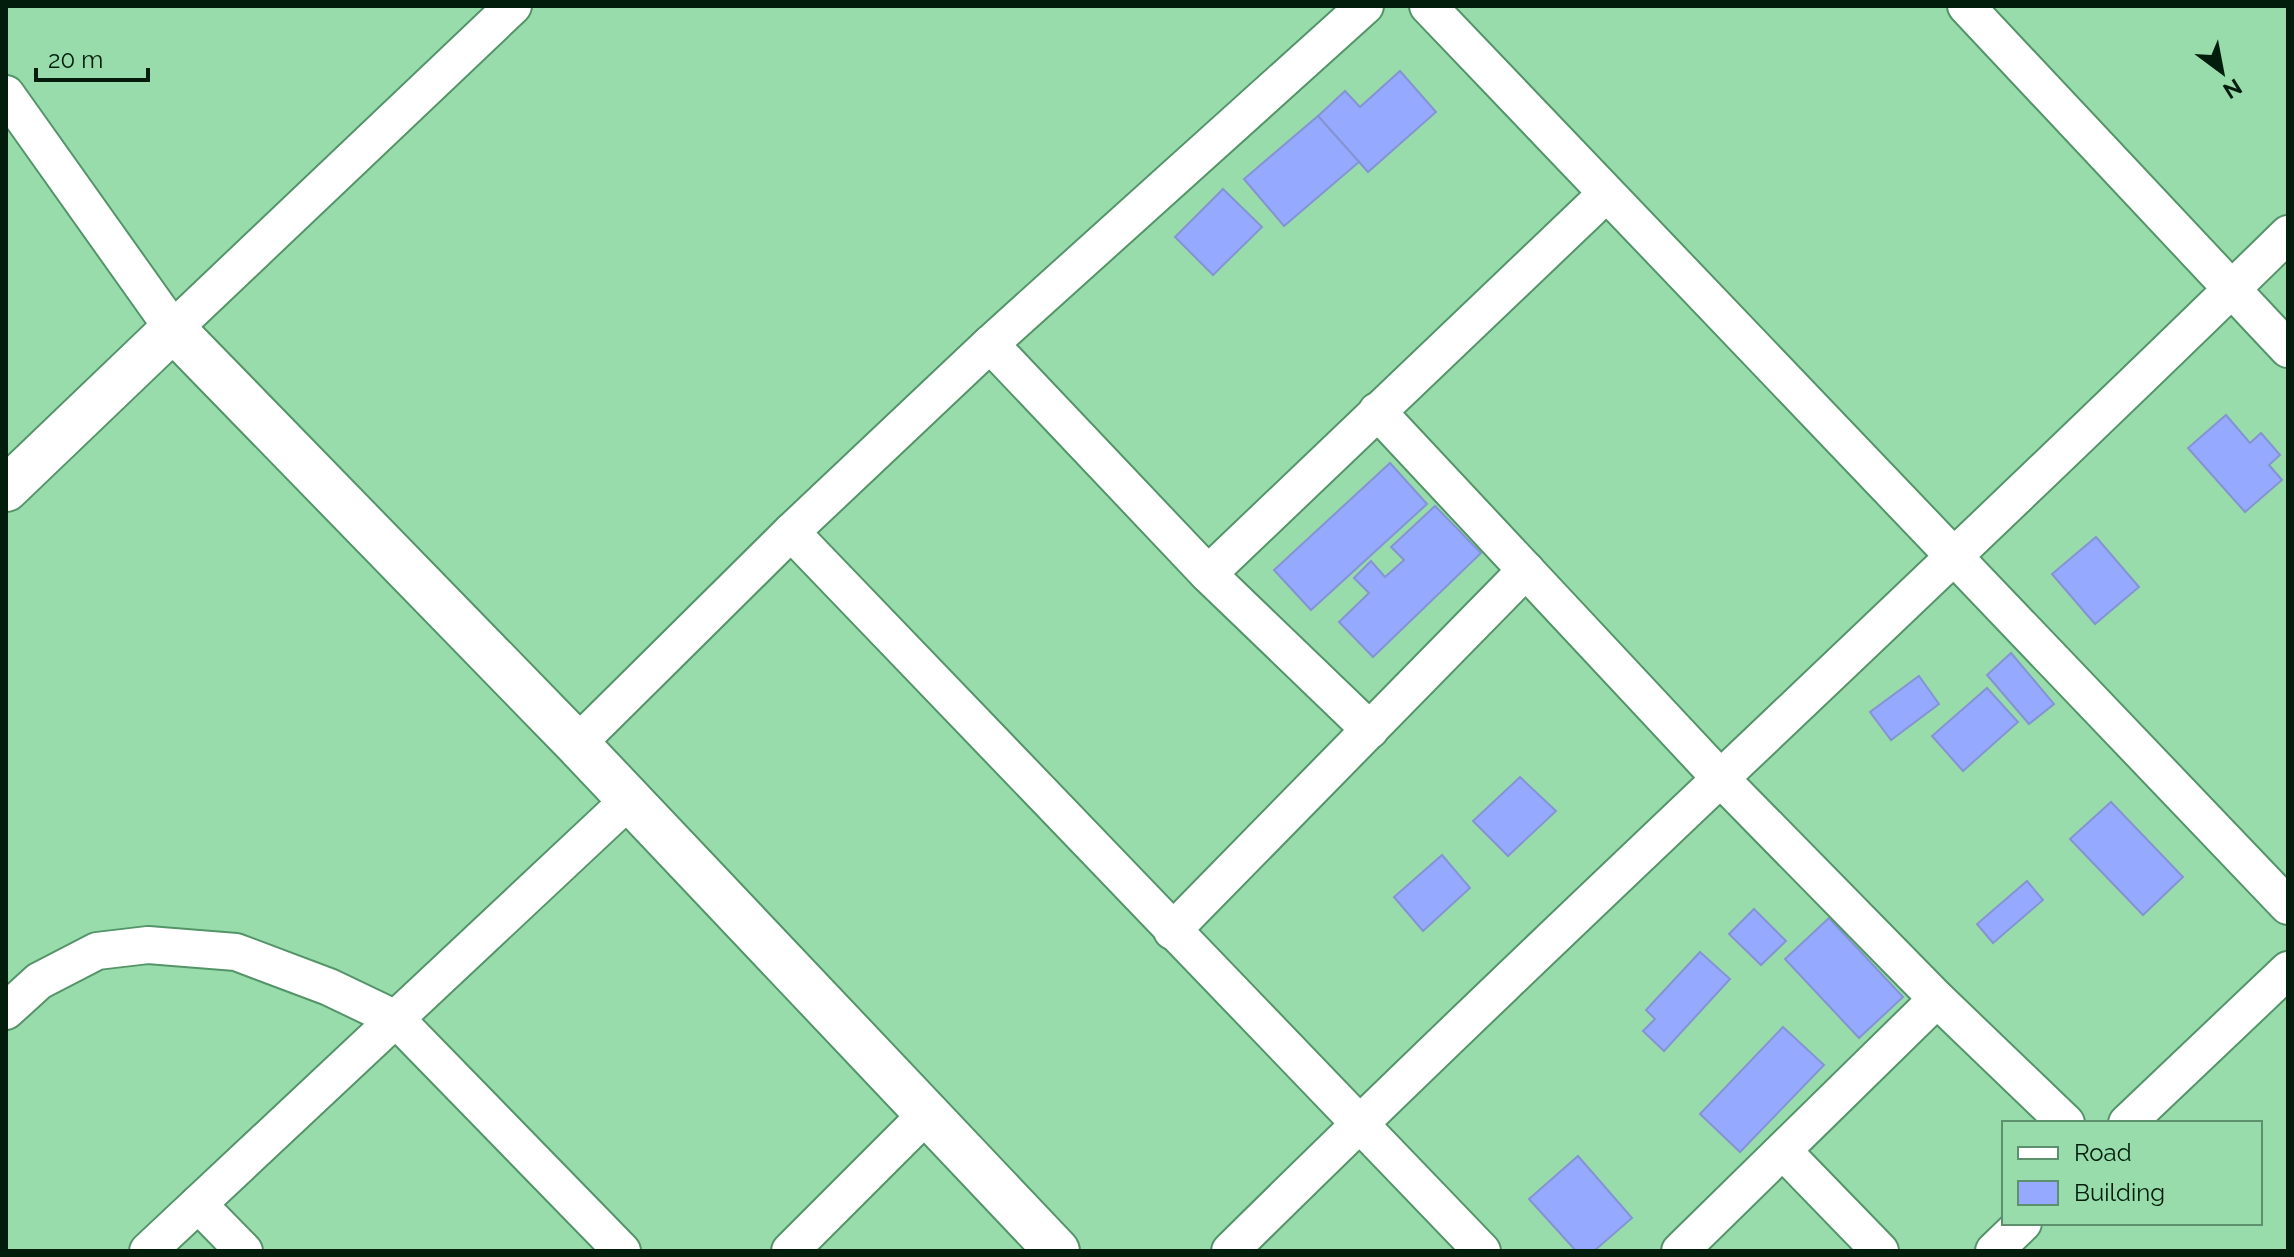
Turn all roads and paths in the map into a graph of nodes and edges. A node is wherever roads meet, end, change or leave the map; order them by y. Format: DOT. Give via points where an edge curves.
graph roads {
  1 [pos="513,6"];
  2 [pos="1365,6"];
  3 [pos="1428,6"];
  4 [pos="1966,6"];
  5 [pos="6,94"];
  6 [pos="1606,194"];
  7 [pos="2288,234"];
  8 [pos="2231,291"];
  9 [pos="173,329"];
  10 [pos="990,344"];
  11 [pos="2288,349"];
  12 [pos="1377,411"];
  13 [pos="6,489"];
  14 [pos="791,532"];
  15 [pos="1953,558"];
  16 [pos="1526,570"];
  17 [pos="1208,574"];
  18 [pos="1370,730"];
  19 [pos="577,744"];
  20 [pos="1722,780"];
  21 [pos="629,800"];
  22 [pos="2288,906"];
  23 [pos="1172,931"];
  24 [pos="2288,970"];
  25 [pos="1937,999"];
  26 [pos="6,1011"];
  27 [pos="396,1019"];
  28 [pos="926,1115"];
  29 [pos="2064,1121"];
  30 [pos="2129,1121"];
  31 [pos="1359,1124"];
  32 [pos="1783,1151"];
  33 [pos="198,1204"];
  34 [pos="2021,1225"];
  35 [pos="148,1251"];
  36 [pos="244,1251"];
  37 [pos="622,1251"];
  38 [pos="790,1251"];
  39 [pos="1057,1251"];
  40 [pos="1230,1251"];
  41 [pos="1482,1251"];
  42 [pos="1680,1251"];
  43 [pos="1880,1251"];
  44 [pos="1994,1251"];
  1 -- 9 [label="street"];
  2 -- 10 [label="street"];
  3 -- 6 [label="street"];
  4 -- 8 [label="street"];
  5 -- 9 [label="street"];
  6 -- 12 [label="street"];
  6 -- 15 [label="street"];
  7 -- 8 [label="street"];
  8 -- 11 [label="street"];
  8 -- 15 [label="street"];
  9 -- 13 [label="street"];
  9 -- 19 [label="street"];
  10 -- 14 [label="street"];
  10 -- 17 [label="street"];
  12 -- 16 [label="street"];
  12 -- 17 [label="street"];
  14 -- 19 [label="street"];
  14 -- 23 [label="street"];
  15 -- 20 [label="street"];
  15 -- 22 [label="street"];
  16 -- 18 [label="street"];
  16 -- 20 [label="street"];
  17 -- 18 [label="street"];
  18 -- 23 [label="street"];
  19 -- 21 [label="street"];
  20 -- 25 [label="street"];
  20 -- 31 [label="street"];
  21 -- 27 [label="street"];
  21 -- 28 [label="street"];
  23 -- 31 [label="street"];
  24 -- 30 [label="street"];
  25 -- 29 [label="street"];
  25 -- 32 [label="street"];
  26 -- 27 [label="street" via="39,981 97,951 148,945 236,952"];
  27 -- 33 [label="street"];
  27 -- 37 [label="street"];
  28 -- 38 [label="street"];
  28 -- 39 [label="street"];
  31 -- 40 [label="street"];
  31 -- 41 [label="street"];
  32 -- 42 [label="street"];
  32 -- 43 [label="street"];
  33 -- 35 [label="street"];
  33 -- 36 [label="street"];
  34 -- 44 [label="street"];
}
